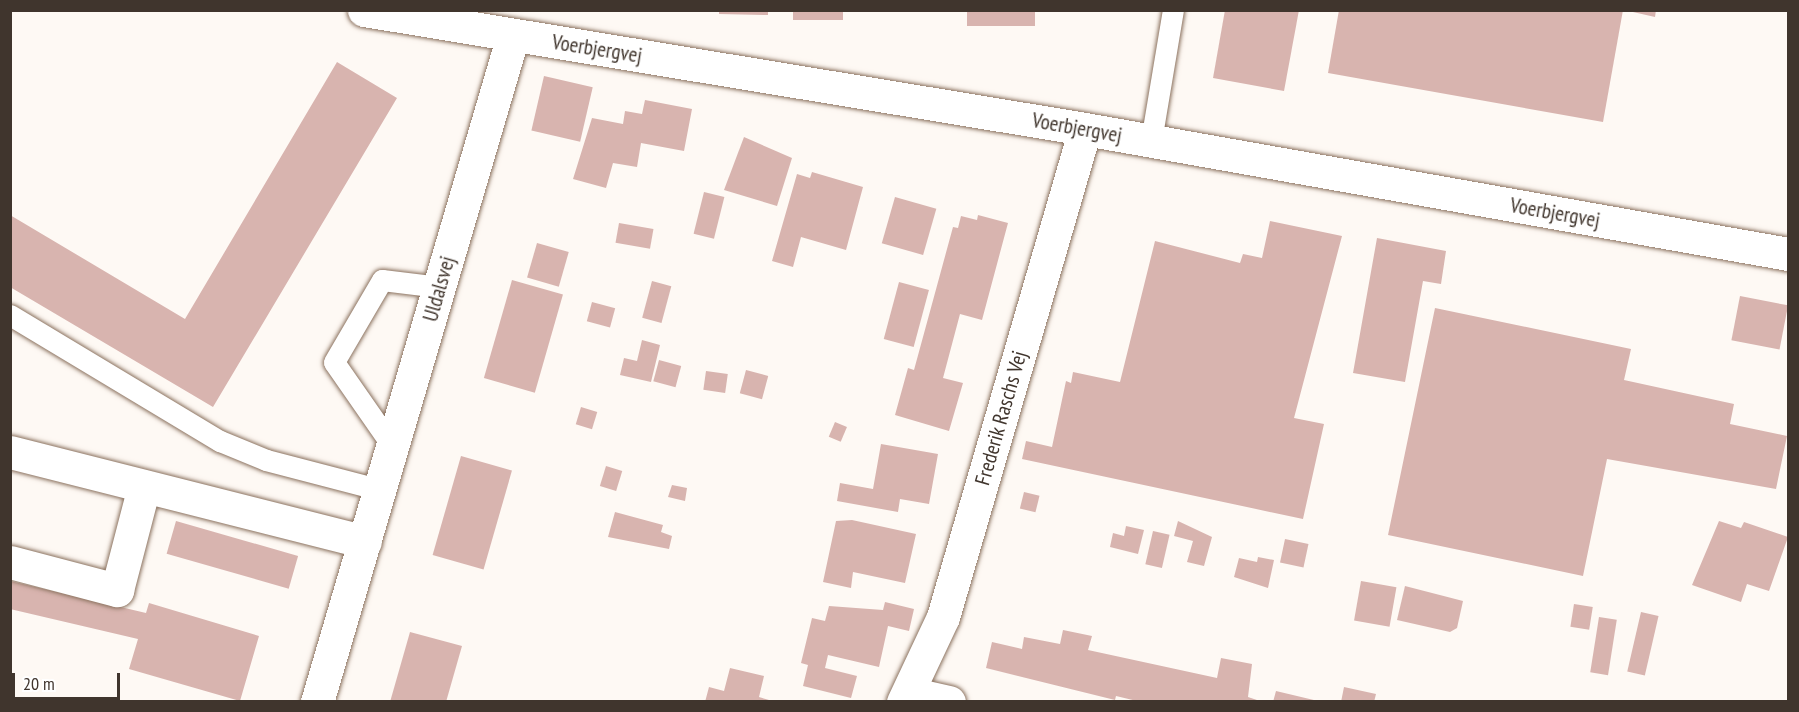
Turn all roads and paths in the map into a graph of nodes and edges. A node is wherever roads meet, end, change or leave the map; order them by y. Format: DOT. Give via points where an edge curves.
graph roads {
  1 [pos="364,10"];
  2 [pos="1173,10"];
  3 [pos="513,35"];
  4 [pos="1085,129"];
  5 [pos="1151,141"];
  6 [pos="1788,254"];
  7 [pos="440,287"];
  8 [pos="10,315"];
  9 [pos="393,447"];
  10 [pos="10,452"];
  11 [pos="144,486"];
  12 [pos="381,490"];
  13 [pos="365,543"];
  14 [pos="10,562"];
  15 [pos="906,697"];
  16 [pos="317,702"];
  17 [pos="949,702"];
  1 -- 3 [label="street, Voerbjergvej"];
  2 -- 5 [label="lane"];
  3 -- 4 [label="street, Voerbjergvej"];
  3 -- 7 [label="street, Uldalsvej"];
  4 -- 5 [label="street, Voerbjergvej"];
  4 -- 15 [label="street, Frederik Raschs Vej" via="943,617"];
  5 -- 6 [label="street, Voerbjergvej"];
  7 -- 9 [label="street, Uldalsvej"];
  7 -- 9 [label="lane" via="382,280 334,362"];
  8 -- 12 [label="lane" via="220,441 266,460"];
  9 -- 12 [label="street, Uldalsvej"];
  10 -- 11 [label="street"];
  11 -- 13 [label="street"];
  11 -- 14 [label="street" via="117,590"];
  12 -- 13 [label="street, Uldalsvej"];
  13 -- 16 [label="street, Uldalsvej"];
  15 -- 17 [label="street"];
}
